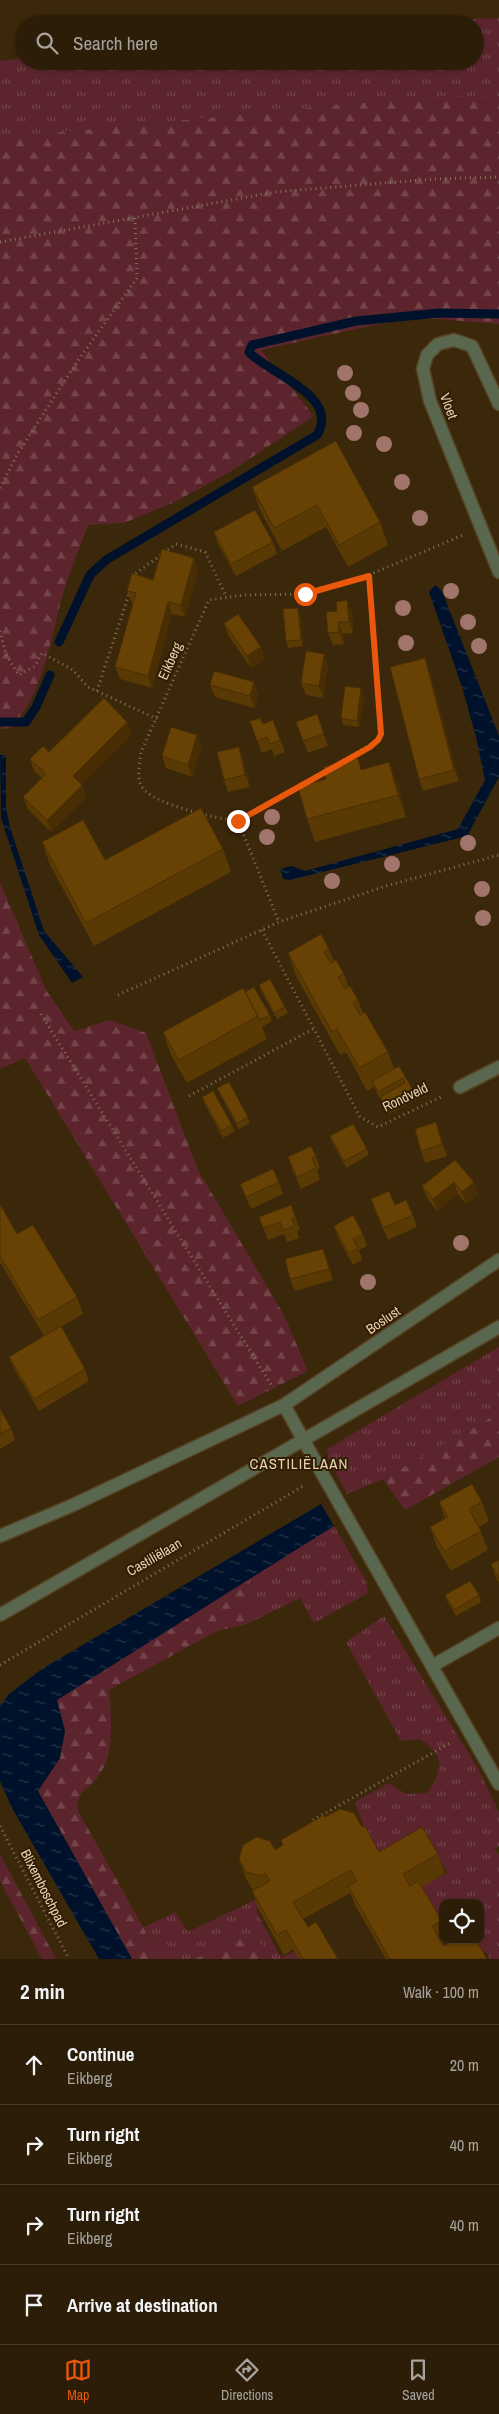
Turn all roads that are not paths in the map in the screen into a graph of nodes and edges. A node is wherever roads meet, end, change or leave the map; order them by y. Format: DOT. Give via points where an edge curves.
graph roads {
  1 [pos="499,404"];
  2 [pos="499,572"];
  3 [pos="499,1066"];
  4 [pos="460,1087"];
  5 [pos="499,1260"];
  6 [pos="499,1327"];
  7 [pos="284,1405"];
  8 [pos="303,1440"];
  9 [pos="0,1536"];
  10 [pos="0,1615"];
  11 [pos="499,1628"];
  12 [pos="432,1666"];
  13 [pos="499,1784"];
  1 -- 2 [label="street, Vloet" via="472,346 454,340 438,344 427,355 423,369 430,401"];
  3 -- 4 [label="street"];
  5 -- 7 [label="street, Boslust"];
  6 -- 8 [label="street, Castiliëlaan"];
  7 -- 8 [label="street"];
  7 -- 9 [label="street"];
  8 -- 10 [label="street, Castiliëlaan"];
  8 -- 12 [label="street"];
  11 -- 12 [label="street"];
  12 -- 13 [label="street"];
}
